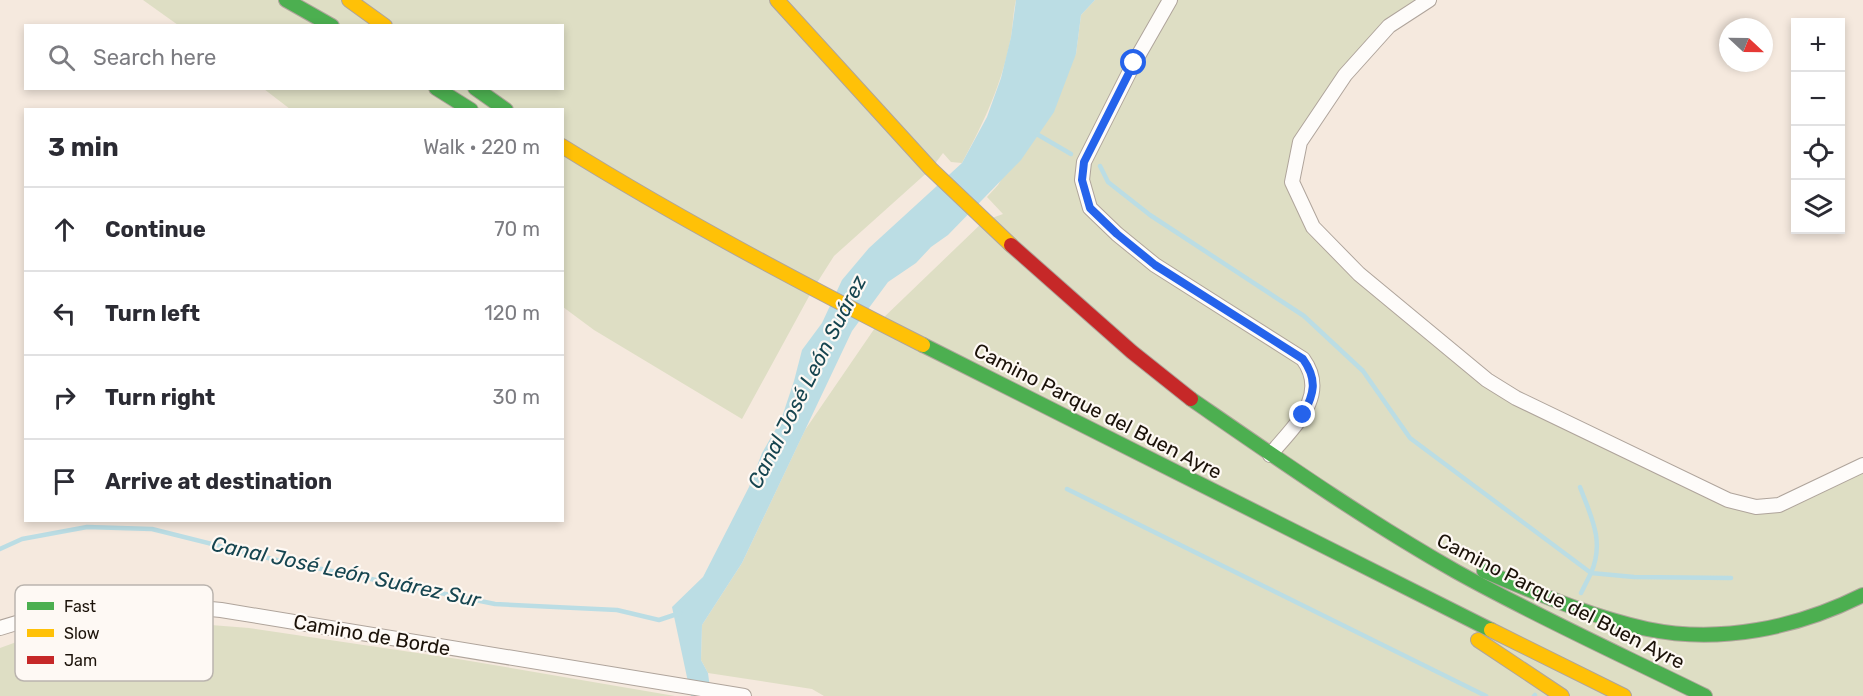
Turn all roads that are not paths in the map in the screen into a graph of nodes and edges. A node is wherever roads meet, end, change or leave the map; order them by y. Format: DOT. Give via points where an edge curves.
graph roads {
  1 [pos="286,0"];
  2 [pos="349,0"];
  3 [pos="777,0"];
  4 [pos="1170,0"];
  5 [pos="1429,0"];
  6 [pos="328,24"];
  7 [pos="382,24"];
  8 [pos="439,90"];
  9 [pos="478,90"];
  10 [pos="468,108"];
  11 [pos="504,108"];
  12 [pos="564,147"];
  13 [pos="564,163"];
  14 [pos="629,187"];
  15 [pos="1270,455"];
  16 [pos="1863,465"];
  17 [pos="1393,535"];
  18 [pos="1385,579"];
  19 [pos="1863,596"];
  20 [pos="213,609"];
  21 [pos="15,623"];
  22 [pos="0,628"];
  23 [pos="744,696"];
  24 [pos="1562,696"];
  25 [pos="1624,696"];
  26 [pos="1705,696"];
  1 -- 6 [label="highway"];
  2 -- 7 [label="highway"];
  3 -- 15 [label="highway, Camino Parque del Buen Ayre" via="931,169 984,221 1132,352"];
  4 -- 15 [label="street" via="1084,162 1082,180 1086,198 1096,214 1155,265 1303,359 1310,368 1314,382 1312,398"];
  5 -- 16 [label="street" via="1389,26 1345,75 1300,142 1292,182 1314,227 1359,274 1487,380 1516,398 1728,500 1756,507 1779,505"];
  8 -- 10 [label="highway"];
  9 -- 11 [label="highway"];
  12 -- 14 [label="highway, Camino Parque del Buen Ayre"];
  13 -- 14 [label="highway"];
  14 -- 18 [label="highway, Camino Parque del Buen Ayre" via="813,289"];
  15 -- 17 [label="highway, Camino Parque del Buen Ayre"];
  17 -- 19 [label="highway" via="1586,612 1650,629 1701,634 1782,626"];
  17 -- 26 [label="highway, Camino Parque del Buen Ayre" via="1499,595"];
  18 -- 24 [label="highway"];
  18 -- 25 [label="highway, Camino Parque del Buen Ayre"];
  20 -- 23 [label="street, Camino de Borde"];
  21 -- 22 [label="street, Camino de Borde"];
}
